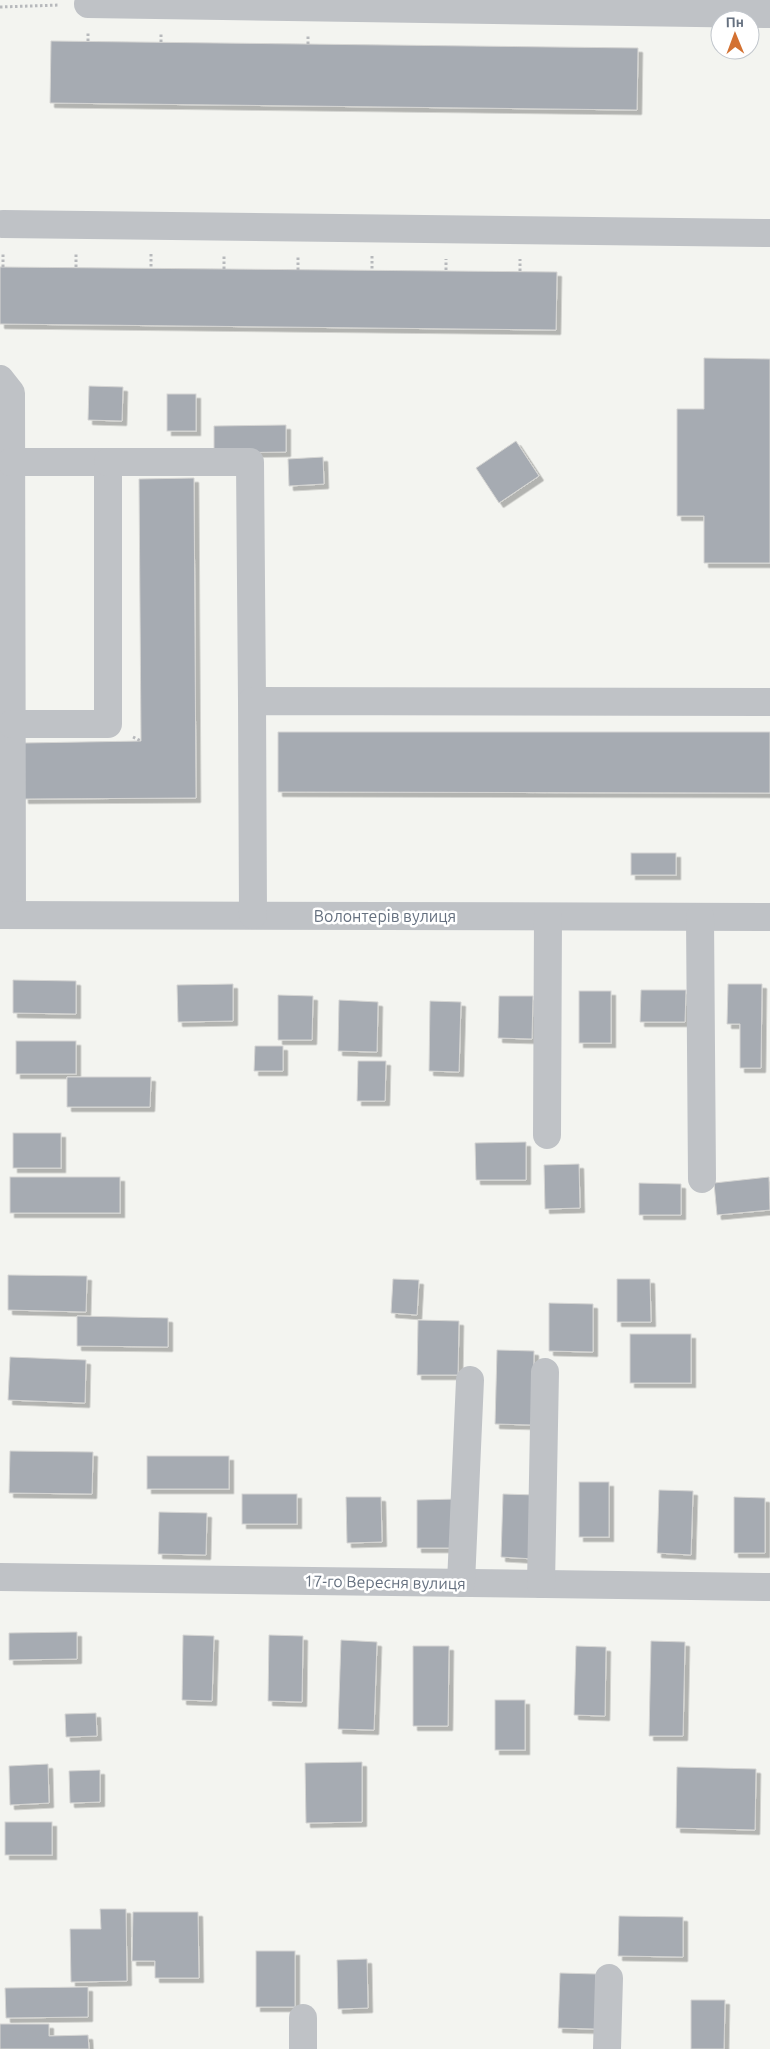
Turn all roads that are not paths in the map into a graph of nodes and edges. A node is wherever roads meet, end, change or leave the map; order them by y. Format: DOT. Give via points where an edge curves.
graph roads {
  1 [pos="88,4"];
  2 [pos="770,14"];
  3 [pos="3,224"];
  4 [pos="770,233"];
  5 [pos="0,379"];
  6 [pos="12,462"];
  7 [pos="108,462"];
  8 [pos="252,701"];
  9 [pos="770,702"];
  10 [pos="12,724"];
  11 [pos="6,915"];
  12 [pos="253,915"];
  13 [pos="548,917"];
  14 [pos="700,917"];
  15 [pos="770,918"];
  16 [pos="547,1135"];
  17 [pos="702,1179"];
  18 [pos="545,1372"];
  19 [pos="470,1380"];
  20 [pos="0,1577"];
  21 [pos="461,1583"];
  22 [pos="541,1584"];
  23 [pos="770,1587"];
  24 [pos="609,1978"];
  25 [pos="303,2018"];
  26 [pos="303,2049"];
  27 [pos="606,2049"];
  1 -- 2 [label="street"];
  3 -- 4 [label="street"];
  5 -- 6 [label="street" via="11,393"];
  6 -- 7 [label="street"];
  6 -- 10 [label="street"];
  7 -- 8 [label="street" via="250,462"];
  7 -- 10 [label="street" via="108,724"];
  8 -- 9 [label="street"];
  8 -- 12 [label="street"];
  10 -- 11 [label="street"];
  11 -- 12 [label="street, Волонтерів вулиця"];
  12 -- 13 [label="street, Волонтерів вулиця"];
  13 -- 14 [label="street, Волонтерів вулиця"];
  13 -- 16 [label="street"];
  14 -- 15 [label="street, Волонтерів вулиця"];
  14 -- 17 [label="street"];
  18 -- 22 [label="street"];
  19 -- 21 [label="street"];
  20 -- 21 [label="street, 17-го Вересня вулиця"];
  21 -- 22 [label="street, 17-го Вересня вулиця"];
  22 -- 23 [label="street, 17-го Вересня вулиця"];
  24 -- 27 [label="street"];
  25 -- 26 [label="street"];
}
